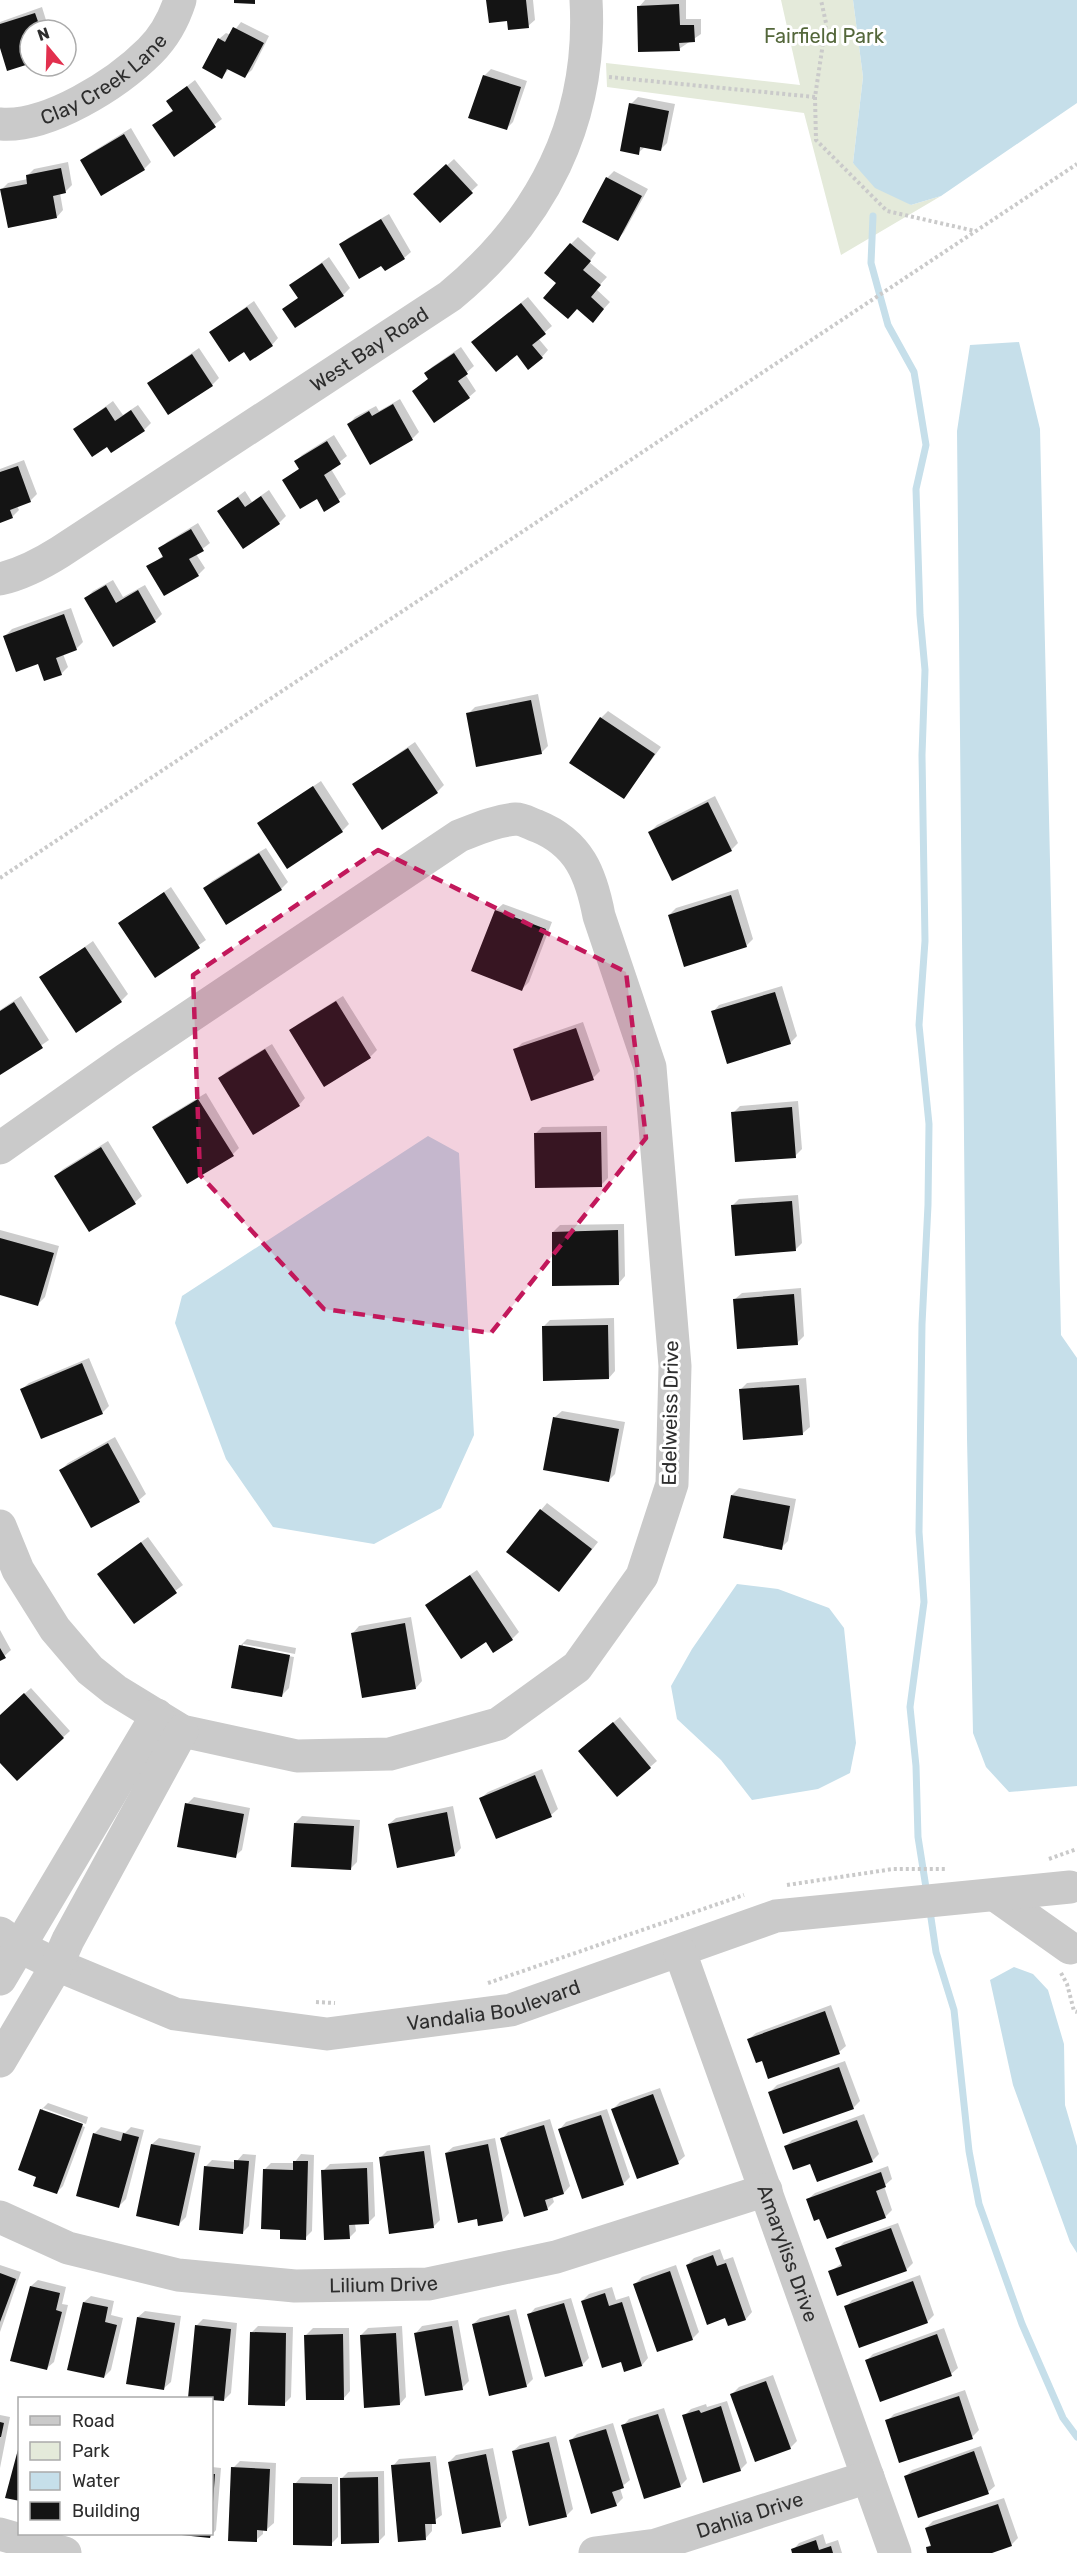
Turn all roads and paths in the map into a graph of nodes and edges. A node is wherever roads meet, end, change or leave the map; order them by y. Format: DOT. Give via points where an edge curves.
graph roads {
  1 [pos="180,0"];
  2 [pos="586,0"];
  3 [pos="821,0"];
  4 [pos="583,74"];
  5 [pos="815,97"];
  6 [pos="0,124"];
  7 [pos="1077,164"];
  8 [pos="976,231"];
  9 [pos="0,579"];
  10 [pos="0,878"];
  11 [pos="0,1148"];
  12 [pos="0,1526"];
  13 [pos="169,1723"];
  14 [pos="1073,1882"];
  15 [pos="780,1887"];
  16 [pos="933,1891"];
  17 [pos="748,1894"];
  18 [pos="995,1895"];
  19 [pos="10,1940"];
  20 [pos="680,1952"];
  21 [pos="1074,1953"];
  22 [pos="57,1965"];
  23 [pos="0,1979"];
  24 [pos="479,1985"];
  25 [pos="315,2002"];
  26 [pos="339,2003"];
  27 [pos="0,2061"];
  28 [pos="766,2190"];
  29 [pos="0,2217"];
  30 [pos="868,2477"];
  31 [pos="0,2534"];
  32 [pos="65,2553"];
  33 [pos="595,2553"];
  34 [pos="896,2553"];
  1 -- 6 [label="street, Clay Creek Lane" via="165,34 125,72 53,116"];
  2 -- 4 [label="street, West Bay Road"];
  3 -- 5 [label="path" via="826,23"];
  4 -- 5 [label="path"];
  4 -- 9 [label="street, West Bay Road" via="569,132 546,186 513,234 472,277 450,296 45,562"];
  5 -- 8 [label="path" via="816,140 888,211"];
  7 -- 8 [label="path"];
  8 -- 10 [label="path"];
  11 -- 13 [label="street, Edelweiss Drive" via="459,836 492,823 519,819 554,833 576,852 650,1067 675,1366 672,1484 642,1576 577,1667 498,1724 390,1754 297,1756"];
  12 -- 13 [label="street, Edelweiss Drive" via="18,1570 55,1629 90,1670"];
  13 -- 19 [label="street"];
  13 -- 22 [label="street"];
  14 -- 18 [label="street, Vandalia Boulevard"];
  14 -- 21 [label="street" via="1063,1907 1063,1928"];
  15 -- 16 [label="path" via="904,1870"];
  16 -- 18 [label="street, Vandalia Boulevard"];
  16 -- 20 [label="street, Vandalia Boulevard" via="776,1916"];
  17 -- 24 [label="path"];
  18 -- 21 [label="street"];
  19 -- 22 [label="street, Vandalia Boulevard"];
  19 -- 23 [label="street"];
  20 -- 22 [label="street, Vandalia Boulevard" via="511,2010 327,2034 176,2014"];
  20 -- 28 [label="street, Amaryliss Drive"];
  22 -- 27 [label="street"];
  25 -- 26 [label="path"];
  28 -- 29 [label="street, Lilium Drive" via="556,2257 428,2284 295,2286 178,2275 68,2248"];
  28 -- 30 [label="street, Amaryliss Drive"];
  30 -- 33 [label="street, Dahlia Drive" via="656,2545"];
  30 -- 34 [label="street, Amaryliss Drive"];
  31 -- 32 [label="street"];
}
